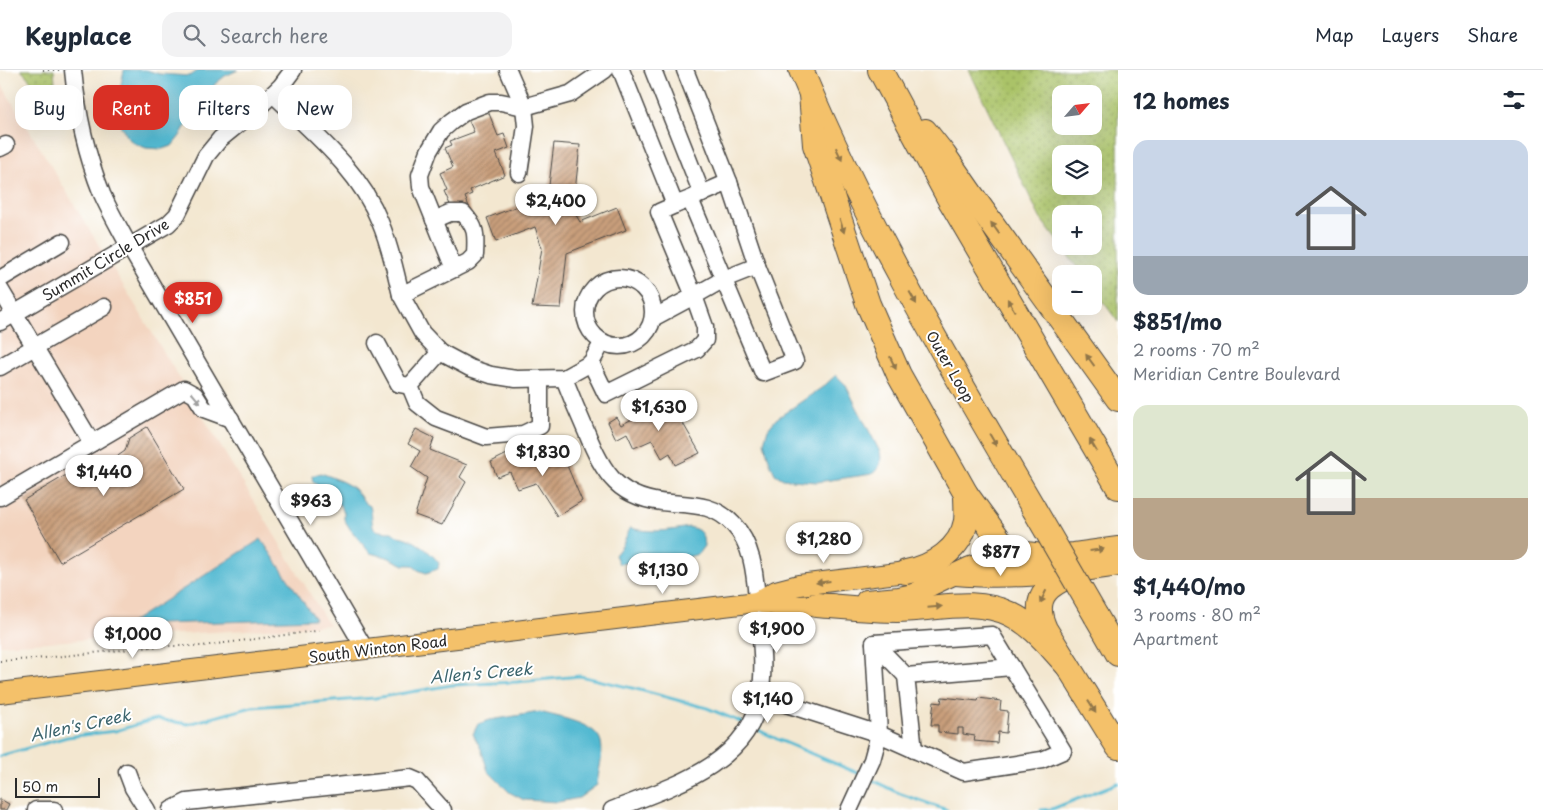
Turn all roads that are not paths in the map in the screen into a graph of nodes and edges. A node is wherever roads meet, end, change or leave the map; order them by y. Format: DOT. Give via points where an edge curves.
graph roads {
  1 [pos="73,70"];
  2 [pos="293,70"];
  3 [pos="508,70"];
  4 [pos="605,70"];
  5 [pos="621,70"];
  6 [pos="653,70"];
  7 [pos="685,70"];
  8 [pos="801,70"];
  9 [pos="883,77"];
  10 [pos="273,94"];
  11 [pos="811,94"];
  12 [pos="524,107"];
  13 [pos="519,173"];
  14 [pos="729,182"];
  15 [pos="689,199"];
  16 [pos="434,220"];
  17 [pos="62,242"];
  18 [pos="129,246"];
  19 [pos="757,266"];
  20 [pos="454,269"];
  21 [pos="0,279"];
  22 [pos="724,279"];
  23 [pos="0,289"];
  24 [pos="401,295"];
  25 [pos="694,296"];
  26 [pos="104,307"];
  27 [pos="15,313"];
  28 [pos="653,318"];
  29 [pos="0,322"];
  30 [pos="376,343"];
  31 [pos="602,343"];
  32 [pos="35,347"];
  33 [pos="440,352"];
  34 [pos="591,363"];
  35 [pos="0,367"];
  36 [pos="564,378"];
  37 [pos="540,379"];
  38 [pos="410,386"];
  39 [pos="1118,399"];
  40 [pos="231,419"];
  41 [pos="92,443"];
  42 [pos="1118,487"];
  43 [pos="966,494"];
  44 [pos="0,498"];
  45 [pos="1118,547"];
  46 [pos="1042,556"];
  47 [pos="1118,566"];
  48 [pos="1082,571"];
  49 [pos="906,572"];
  50 [pos="954,575"];
  51 [pos="757,602"];
  52 [pos="816,605"];
  53 [pos="874,643"];
  54 [pos="365,650"];
  55 [pos="1118,654"];
  56 [pos="1067,665"];
  57 [pos="1012,667"];
  58 [pos="906,676"];
  59 [pos="0,693"];
  60 [pos="759,700"];
  61 [pos="879,734"];
  62 [pos="1118,747"];
  63 [pos="914,750"];
  64 [pos="127,772"];
  65 [pos="850,806"];
  66 [pos="36,810"];
  67 [pos="54,810"];
  68 [pos="147,810"];
  69 [pos="171,810"];
  70 [pos="443,810"];
  71 [pos="612,810"];
  1 -- 18 [label="street" via="84,140 103,195"];
  2 -- 10 [label="street, Summit Circle Drive"];
  3 -- 12 [label="street"];
  4 -- 12 [label="street" via="570,94"];
  5 -- 15 [label="street"];
  6 -- 15 [label="street"];
  7 -- 14 [label="street"];
  8 -- 11 [label="highway, Outer Loop"];
  39 -- 9 [label="highway, one-way" via="944,155"];
  42 -- 9 [label="highway, one-way" via="951,202"];
  10 -- 18 [label="street, Summit Circle Drive" via="220,139 206,156 177,215 168,224"];
  10 -- 24 [label="street" via="342,162 365,193 380,220"];
  11 -- 43 [label="highway, one-way" via="815,145 868,304 906,388"];
  11 -- 55 [label="highway, Outer Loop, one-way, bridge" via="874,227 950,366"];
  12 -- 13 [label="street" via="526,126"];
  12 -- 16 [label="street" via="490,102 466,112 441,131 420,176"];
  14 -- 15 [label="street"];
  14 -- 19 [label="street"];
  15 -- 22 [label="street"];
  15 -- 25 [label="street" via="659,212"];
  16 -- 20 [label="street"];
  16 -- 20 [label="street" via="450,213 463,213 471,221 476,234 475,254"];
  17 -- 21 [label="street"];
  18 -- 27 [label="street, Summit Circle Drive"];
  18 -- 40 [label="street"];
  19 -- 22 [label="street"];
  19 -- 22 [label="street" via="795,361 763,373"];
  20 -- 24 [label="street"];
  22 -- 25 [label="street"];
  23 -- 27 [label="street"];
  24 -- 33 [label="street" via="422,333"];
  25 -- 28 [label="street"];
  25 -- 34 [label="street" via="705,327 705,340 697,350 606,394"];
  26 -- 32 [label="street"];
  27 -- 29 [label="street, Summit Circle Drive"];
  27 -- 32 [label="street"];
  28 -- 31 [label="street" via="643,337 634,343 623,347"];
  28 -- 31 [label="street" via="648,295 641,286 620,278 598,284 590,293 584,314 587,326"];
  30 -- 38 [label="street" via="399,384"];
  31 -- 34 [label="street"];
  32 -- 35 [label="street"];
  32 -- 41 [label="street"];
  33 -- 37 [label="street" via="491,375"];
  33 -- 38 [label="street"];
  34 -- 36 [label="street"];
  36 -- 37 [label="street"];
  36 -- 51 [label="street" via="595,452 613,480 630,493 647,500 708,507 740,532 751,554"];
  37 -- 38 [label="street" via="540,426 523,434 486,437 436,418 417,404"];
  41 -- 40 [label="street, one-way" via="184,389 195,395 204,409"];
  40 -- 54 [label="street"];
  41 -- 44 [label="street"];
  43 -- 46 [label="highway" via="1005,545 1018,553"];
  43 -- 49 [label="highway" via="965,523 956,544 935,562"];
  46 -- 45 [label="main road, South Winton Road, one-way"];
  46 -- 50 [label="main road, South Winton Road" via="986,561"];
  47 -- 48 [label="main road, South Winton Road"];
  48 -- 50 [label="main road, South Winton Road" via="997,577"];
  48 -- 56 [label="highway, one-way" via="1048,588 1040,602 1042,624"];
  49 -- 50 [label="main road, South Winton Road"];
  49 -- 51 [label="main road, South Winton Road, one-way" via="799,585 776,591"];
  50 -- 52 [label="main road, South Winton Road" via="910,596"];
  51 -- 52 [label="main road, South Winton Road" via="778,606"];
  51 -- 54 [label="main road, South Winton Road"];
  51 -- 60 [label="street" via="762,672"];
  52 -- 56 [label="highway, one-way" via="897,610 962,605 991,607 1033,627"];
  53 -- 57 [label="street" via="992,635"];
  53 -- 58 [label="street"];
  53 -- 61 [label="street"];
  54 -- 59 [label="main road, South Winton Road"];
  56 -- 62 [label="highway, one-way"];
  57 -- 58 [label="street"];
  57 -- 63 [label="street" via="1063,751 1042,760 964,772"];
  58 -- 63 [label="street"];
  60 -- 61 [label="street"];
  60 -- 71 [label="street" via="747,730 719,761 658,792"];
  61 -- 63 [label="street"];
  61 -- 65 [label="street" via="872,760"];
  64 -- 68 [label="street"];
  66 -- 67 [label="street"];
  69 -- 70 [label="street" via="187,802 410,778 417,781"];
}
